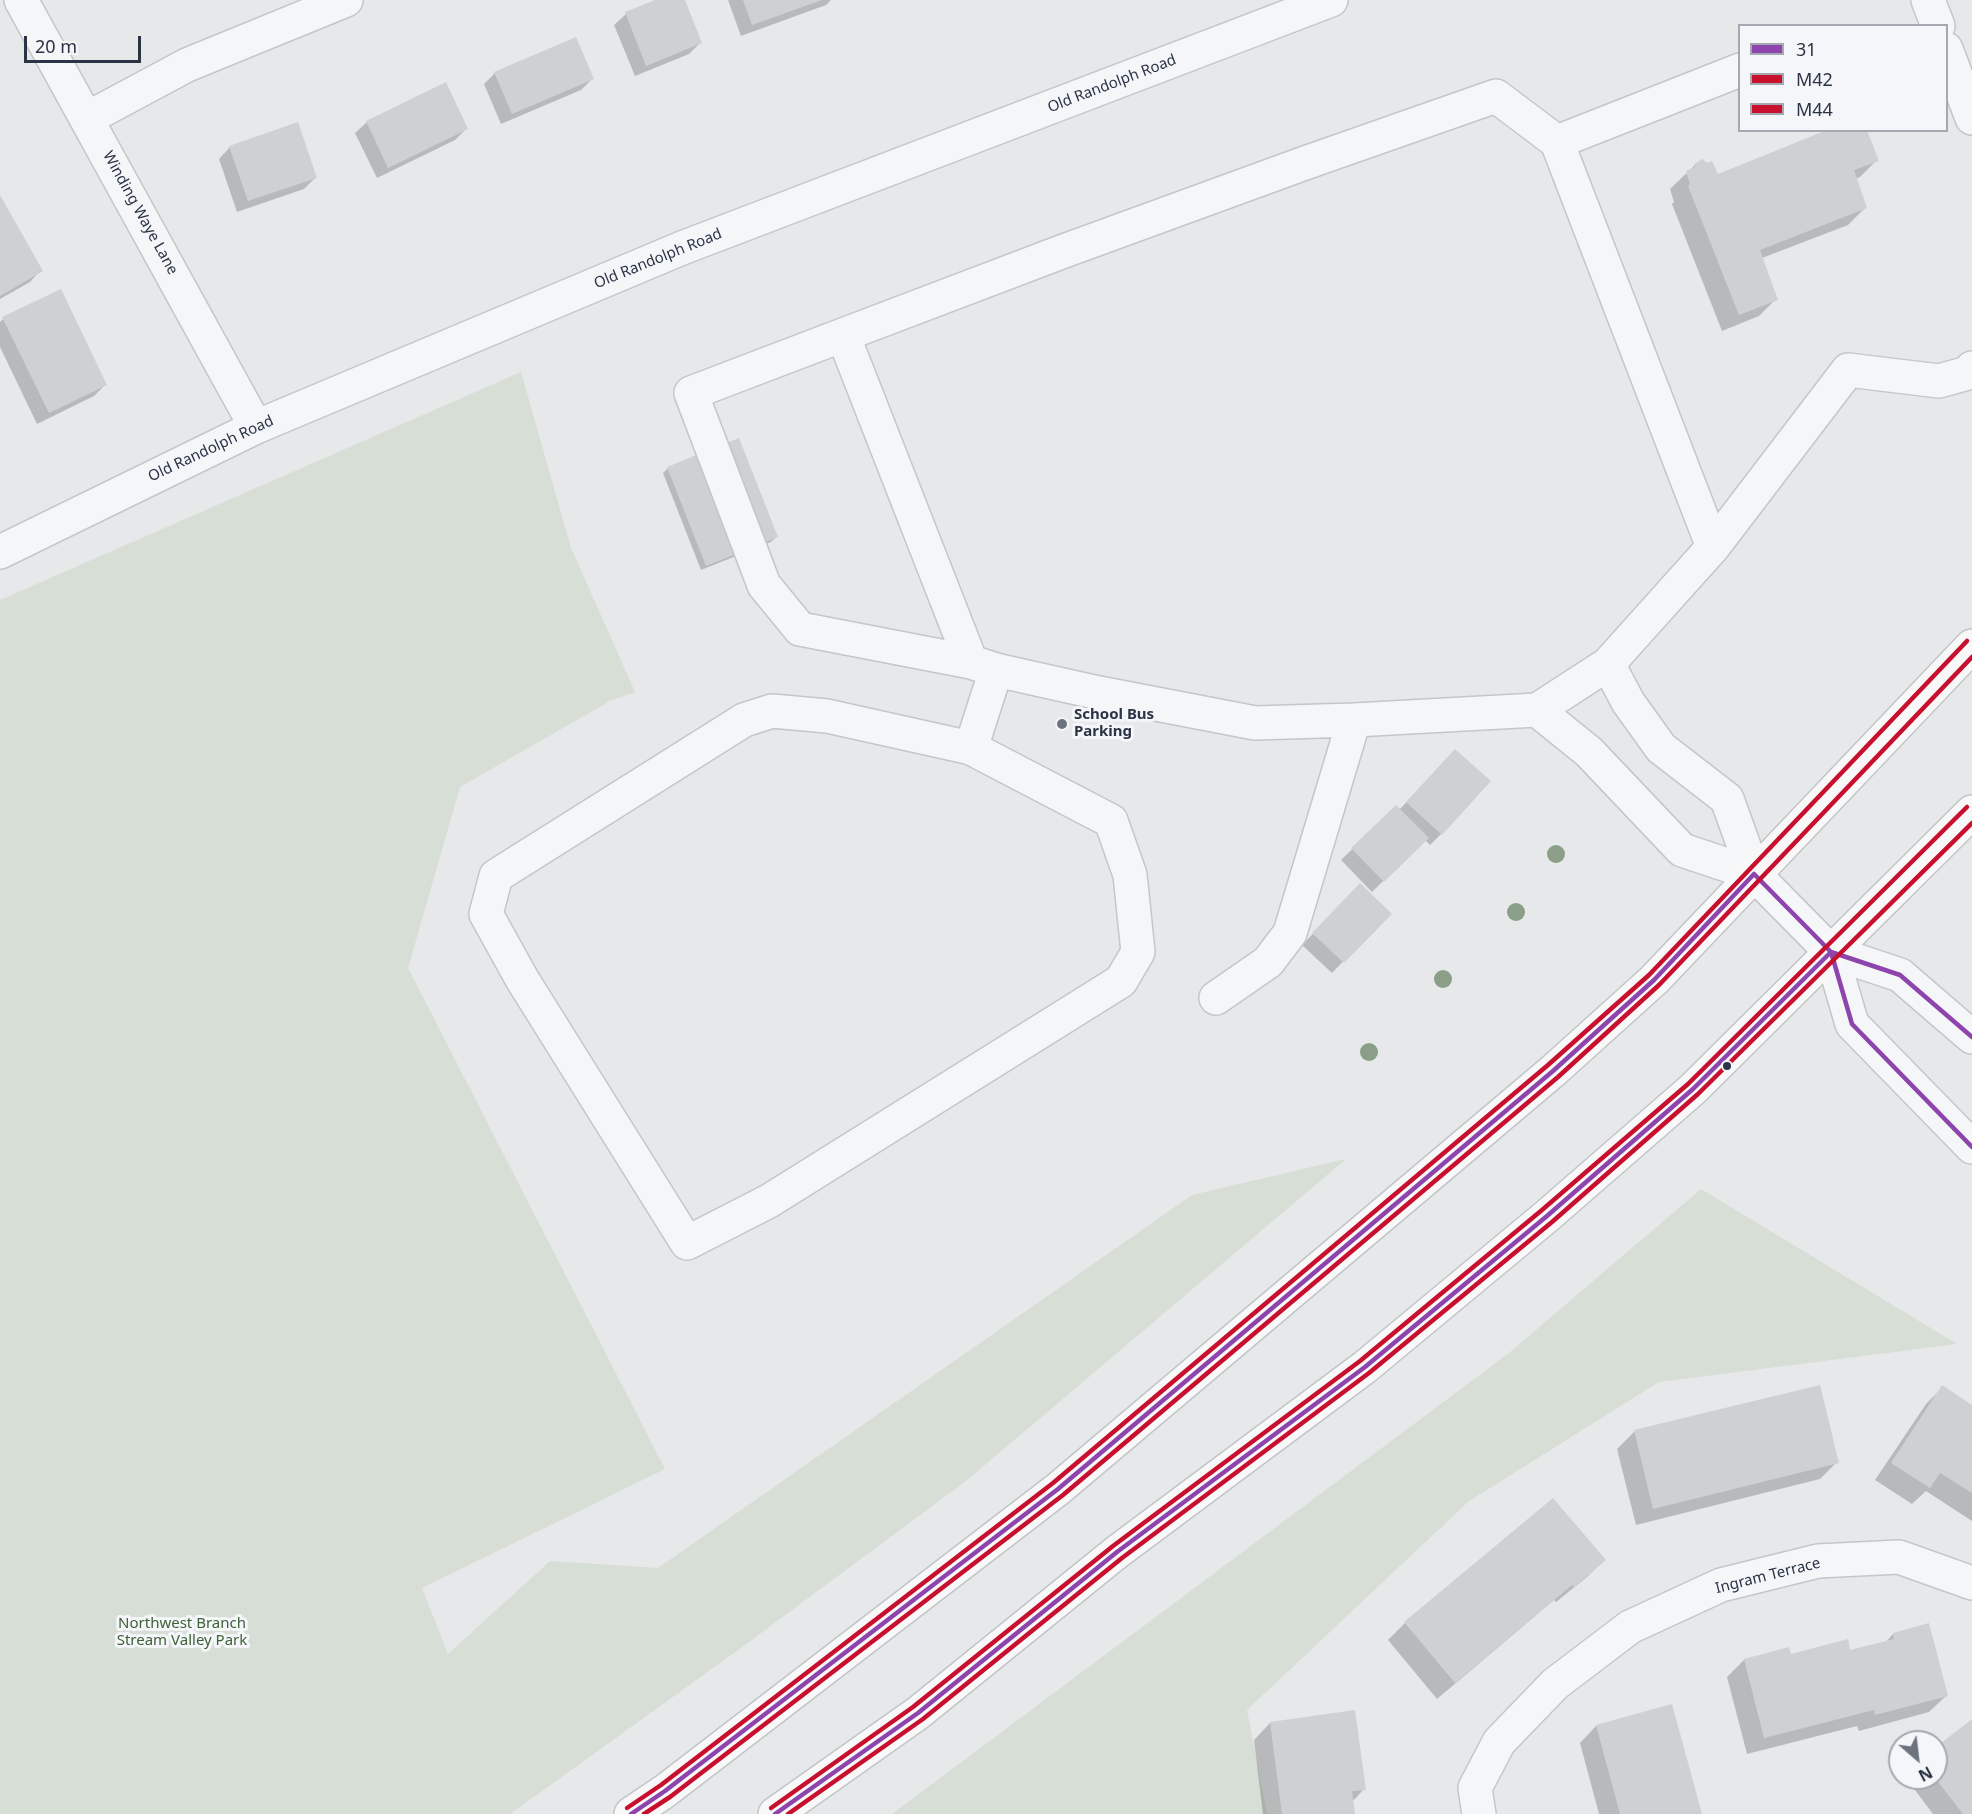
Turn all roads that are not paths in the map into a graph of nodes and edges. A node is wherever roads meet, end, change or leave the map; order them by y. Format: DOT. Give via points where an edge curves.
graph roads {
  1 [pos="21,0"];
  2 [pos="346,0"];
  3 [pos="1331,0"];
  4 [pos="1928,0"];
  5 [pos="1937,24"];
  6 [pos="1948,52"];
  7 [pos="1738,71"];
  8 [pos="88,118"];
  9 [pos="1972,118"];
  10 [pos="1557,142"];
  11 [pos="843,335"];
  12 [pos="1972,368"];
  13 [pos="256,427"];
  14 [pos="1713,547"];
  15 [pos="0,552"];
  16 [pos="1972,646"];
  17 [pos="1608,664"];
  18 [pos="983,666"];
  19 [pos="1537,710"];
  20 [pos="1354,720"];
  21 [pos="971,748"];
  22 [pos="1972,812"];
  23 [pos="1754,874"];
  24 [pos="1831,952"];
  25 [pos="1216,998"];
  26 [pos="1972,1037"];
  27 [pos="1972,1147"];
  28 [pos="1972,1583"];
  29 [pos="631,1814"];
  30 [pos="775,1814"];
  31 [pos="1479,1814"];
  1 -- 8 [label="street, Winding Waye Lane"];
  2 -- 8 [label="street" via="187,65"];
  3 -- 13 [label="street, Old Randolph Road" via="682,248"];
  4 -- 5 [label="street"];
  6 -- 9 [label="street"];
  7 -- 10 [label="street"];
  8 -- 13 [label="street, Winding Waye Lane"];
  10 -- 11 [label="street" via="1496,96 1294,166"];
  10 -- 14 [label="street"];
  11 -- 18 [label="street"];
  11 -- 18 [label="street" via="691,393 764,585 800,628"];
  12 -- 14 [label="street" via="1968,373 1939,381 1848,370"];
  13 -- 15 [label="street, Old Randolph Road"];
  14 -- 17 [label="street"];
  16 -- 23 [label="main road"];
  17 -- 19 [label="street"];
  17 -- 23 [label="street" via="1628,702 1661,748 1727,799"];
  18 -- 20 [label="street" via="1255,723"];
  18 -- 21 [label="street"];
  19 -- 20 [label="street"];
  19 -- 23 [label="street" via="1588,752 1683,850"];
  20 -- 25 [label="street" via="1290,933 1268,962"];
  21 -- 21 [label="street" via="827,716 772,711 744,720 496,876 486,914 522,979 687,1243 768,1201 1121,981 1138,952 1130,875 1111,821"];
  22 -- 24 [label="main road"];
  23 -- 24 [label="street"];
  23 -- 29 [label="main road" via="1654,980 1553,1071 1058,1489"];
  24 -- 26 [label="street" via="1900,975"];
  24 -- 27 [label="street" via="1852,1024"];
  24 -- 30 [label="main road" via="1693,1089 1365,1367 1117,1552 918,1713"];
  28 -- 31 [label="street, Ingram Terrace" via="1899,1557 1818,1561 1721,1585 1630,1627 1556,1684 1499,1742 1475,1788"];
}
